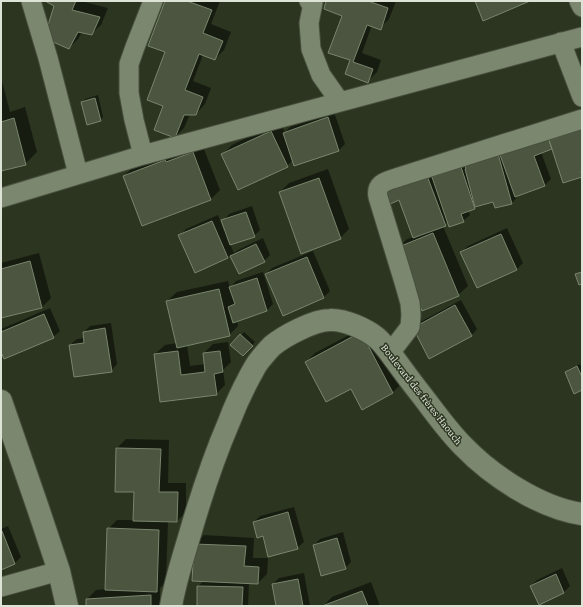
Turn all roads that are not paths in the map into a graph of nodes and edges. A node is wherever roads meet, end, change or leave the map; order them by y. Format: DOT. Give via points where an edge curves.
graph roads {
  1 [pos="31,1"];
  2 [pos="153,1"];
  3 [pos="579,1"];
  4 [pos="312,2"];
  5 [pos="582,7"];
  6 [pos="582,37"];
  7 [pos="561,42"];
  8 [pos="582,97"];
  9 [pos="340,102"];
  10 [pos="582,119"];
  11 [pos="143,155"];
  12 [pos="78,174"];
  13 [pos="1,198"];
  14 [pos="390,352"];
  15 [pos="1,400"];
  16 [pos="582,514"];
  17 [pos="59,571"];
  18 [pos="1,587"];
  19 [pos="67,606"];
  20 [pos="171,606"];
  1 -- 12 [label="street"];
  2 -- 11 [label="street" via="129,64 129,93"];
  3 -- 5 [label="street"];
  4 -- 9 [label="street" via="309,24 311,49 321,76"];
  6 -- 7 [label="street"];
  7 -- 8 [label="street"];
  7 -- 9 [label="street"];
  9 -- 11 [label="street"];
  10 -- 14 [label="street" via="379,185 377,194 410,303 411,315 410,327"];
  11 -- 12 [label="street"];
  12 -- 13 [label="street"];
  14 -- 16 [label="street, Boulevard des frères Haouch" via="444,424 464,447 487,467 535,498"];
  14 -- 20 [label="street, Boulevard des frères Haouch" via="366,330 331,319 302,328 273,346 257,363 240,395 216,452 181,562"];
  15 -- 17 [label="street"];
  17 -- 18 [label="street"];
  17 -- 19 [label="street"];
}
